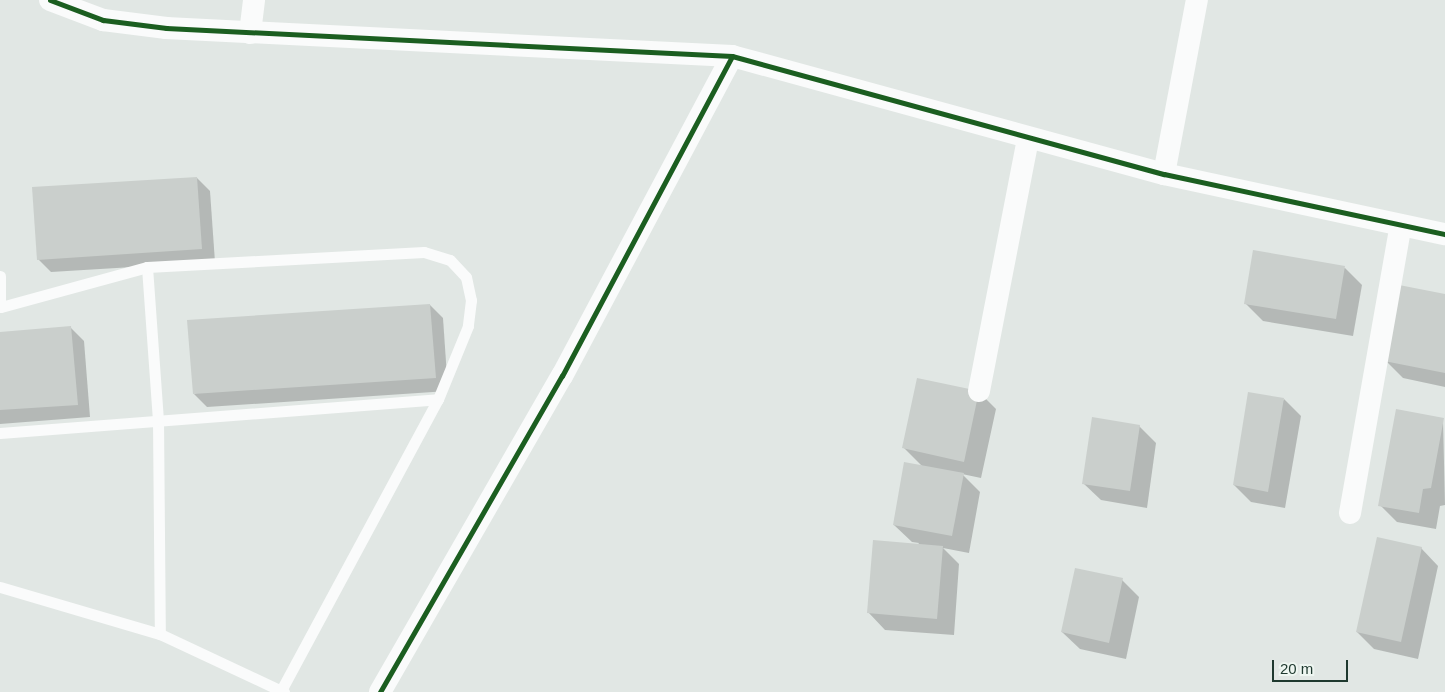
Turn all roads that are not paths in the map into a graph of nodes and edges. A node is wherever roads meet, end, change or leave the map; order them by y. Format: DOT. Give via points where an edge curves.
graph roads {
  1 [pos="50,0"];
  2 [pos="254,0"];
  3 [pos="1197,0"];
  4 [pos="250,33"];
  5 [pos="732,56"];
  6 [pos="1028,140"];
  7 [pos="1164,174"];
  8 [pos="1401,225"];
  9 [pos="1445,234"];
  10 [pos="147,267"];
  11 [pos="0,276"];
  12 [pos="1,307"];
  13 [pos="979,391"];
  14 [pos="438,399"];
  15 [pos="158,420"];
  16 [pos="0,433"];
  17 [pos="1350,513"];
  18 [pos="0,587"];
  19 [pos="160,634"];
  20 [pos="283,691"];
  21 [pos="380,692"];
  1 -- 4 [label="street" via="103,20"];
  2 -- 4 [label="street"];
  3 -- 7 [label="street"];
  4 -- 5 [label="street"];
  5 -- 6 [label="street"];
  5 -- 21 [label="street" via="562,376"];
  6 -- 7 [label="street"];
  6 -- 13 [label="street"];
  7 -- 8 [label="street"];
  8 -- 9 [label="street"];
  8 -- 17 [label="street"];
  10 -- 12 [label="lane"];
  10 -- 14 [label="lane" via="424,252 450,260 466,277 471,300 468,326"];
  10 -- 15 [label="lane"];
  11 -- 12 [label="lane"];
  14 -- 15 [label="lane"];
  14 -- 20 [label="lane"];
  15 -- 16 [label="lane"];
  15 -- 19 [label="lane"];
  18 -- 19 [label="lane"];
  19 -- 20 [label="lane"];
}
